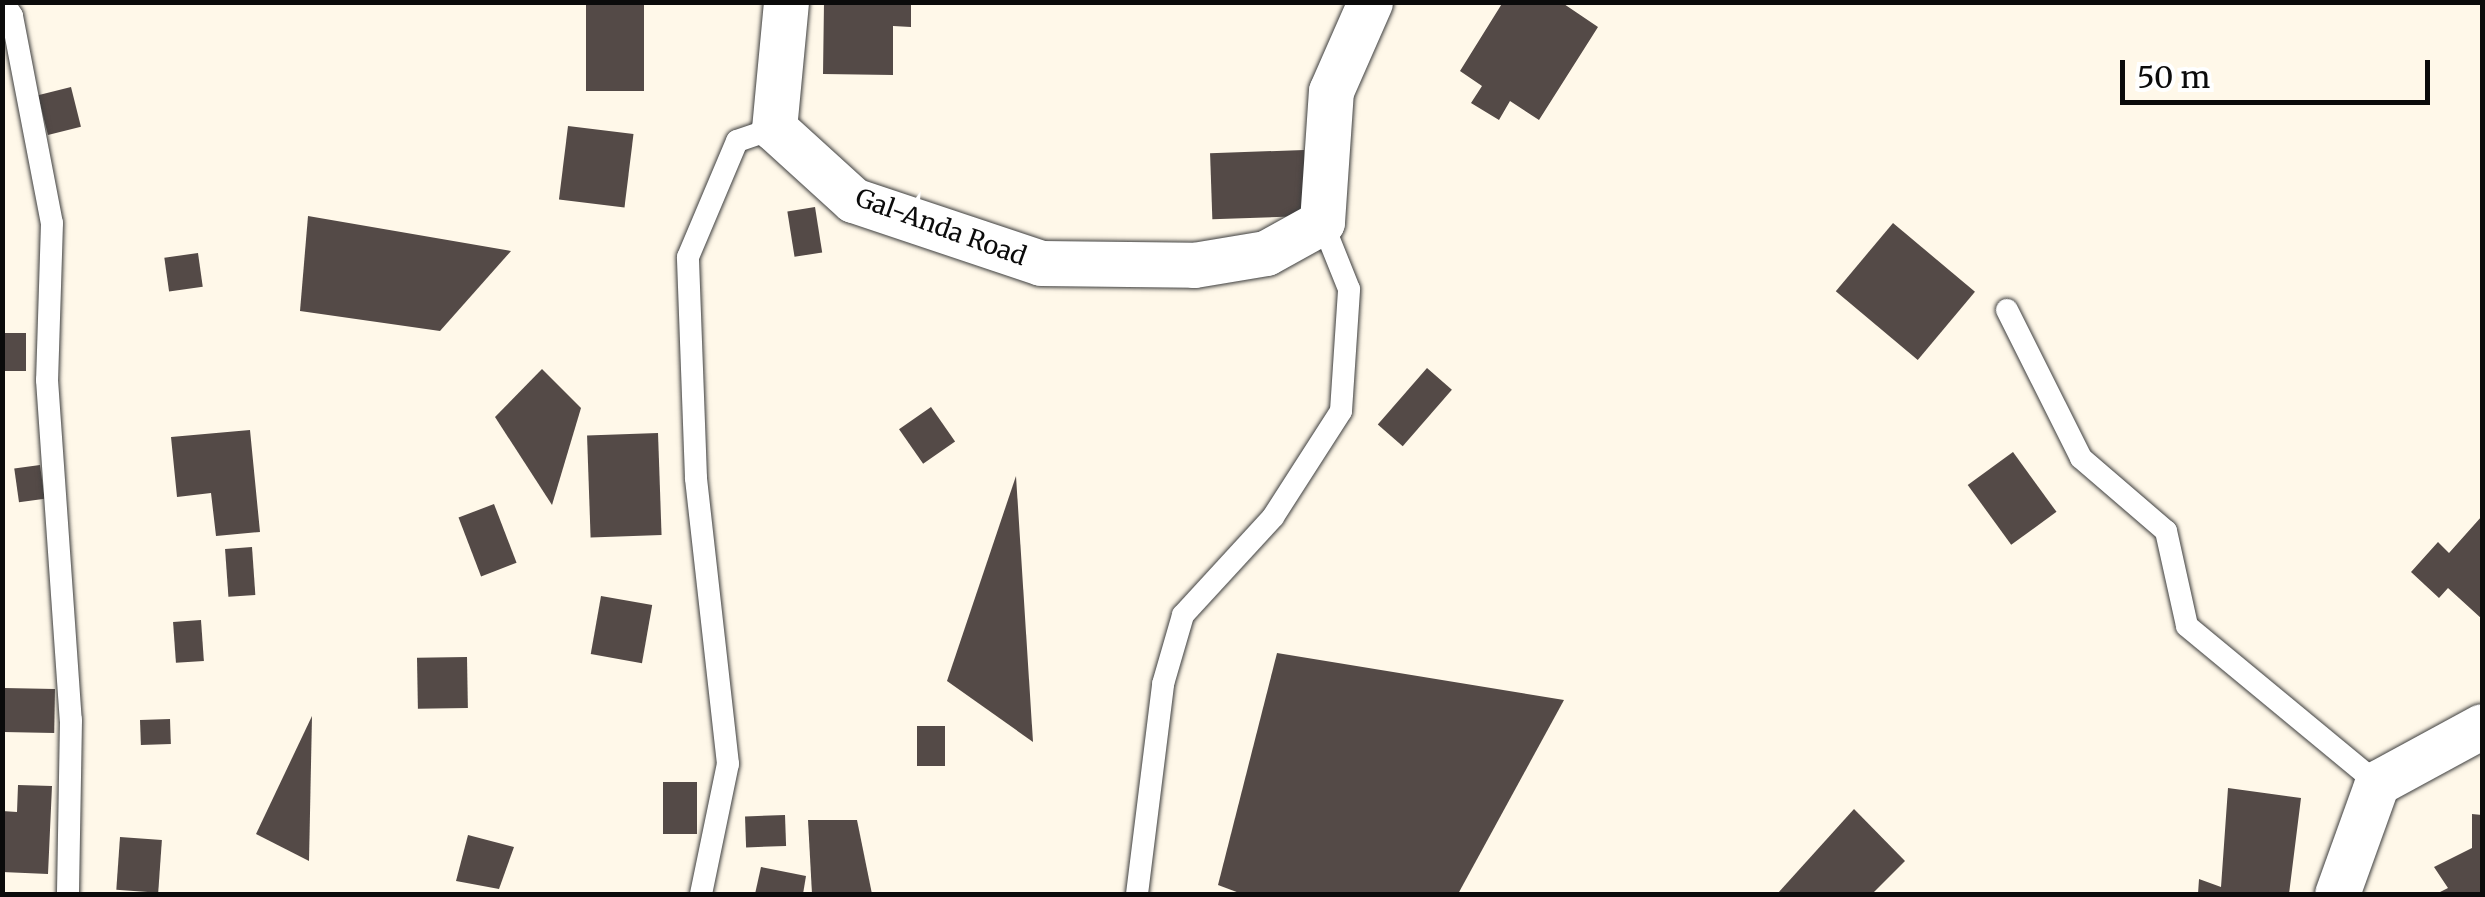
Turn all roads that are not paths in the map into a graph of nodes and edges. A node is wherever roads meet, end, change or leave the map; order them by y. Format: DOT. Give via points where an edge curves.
graph roads {
  1 [pos="3,2"];
  2 [pos="786,2"];
  3 [pos="1370,2"];
  4 [pos="774,128"];
  5 [pos="1322,222"];
  6 [pos="2008,310"];
  7 [pos="2482,726"];
  8 [pos="2377,783"];
  9 [pos="68,894"];
  10 [pos="701,894"];
  11 [pos="1138,894"];
  12 [pos="2337,894"];
  1 -- 9 [label="lane" via="12,16 52,223 46,380 71,720"];
  2 -- 4 [label="street"];
  3 -- 5 [label="street" via="1331,91"];
  4 -- 5 [label="street, Gal-Anda Road" via="853,200 1041,264 1194,264 1266,253"];
  4 -- 10 [label="lane" via="737,141 688,257 696,478 728,764"];
  5 -- 11 [label="lane" via="1349,289 1341,411 1273,517 1183,615 1163,684"];
  6 -- 8 [label="lane" via="2081,458 2166,531 2187,626"];
  7 -- 8 [label="street"];
  8 -- 12 [label="street"];
}
